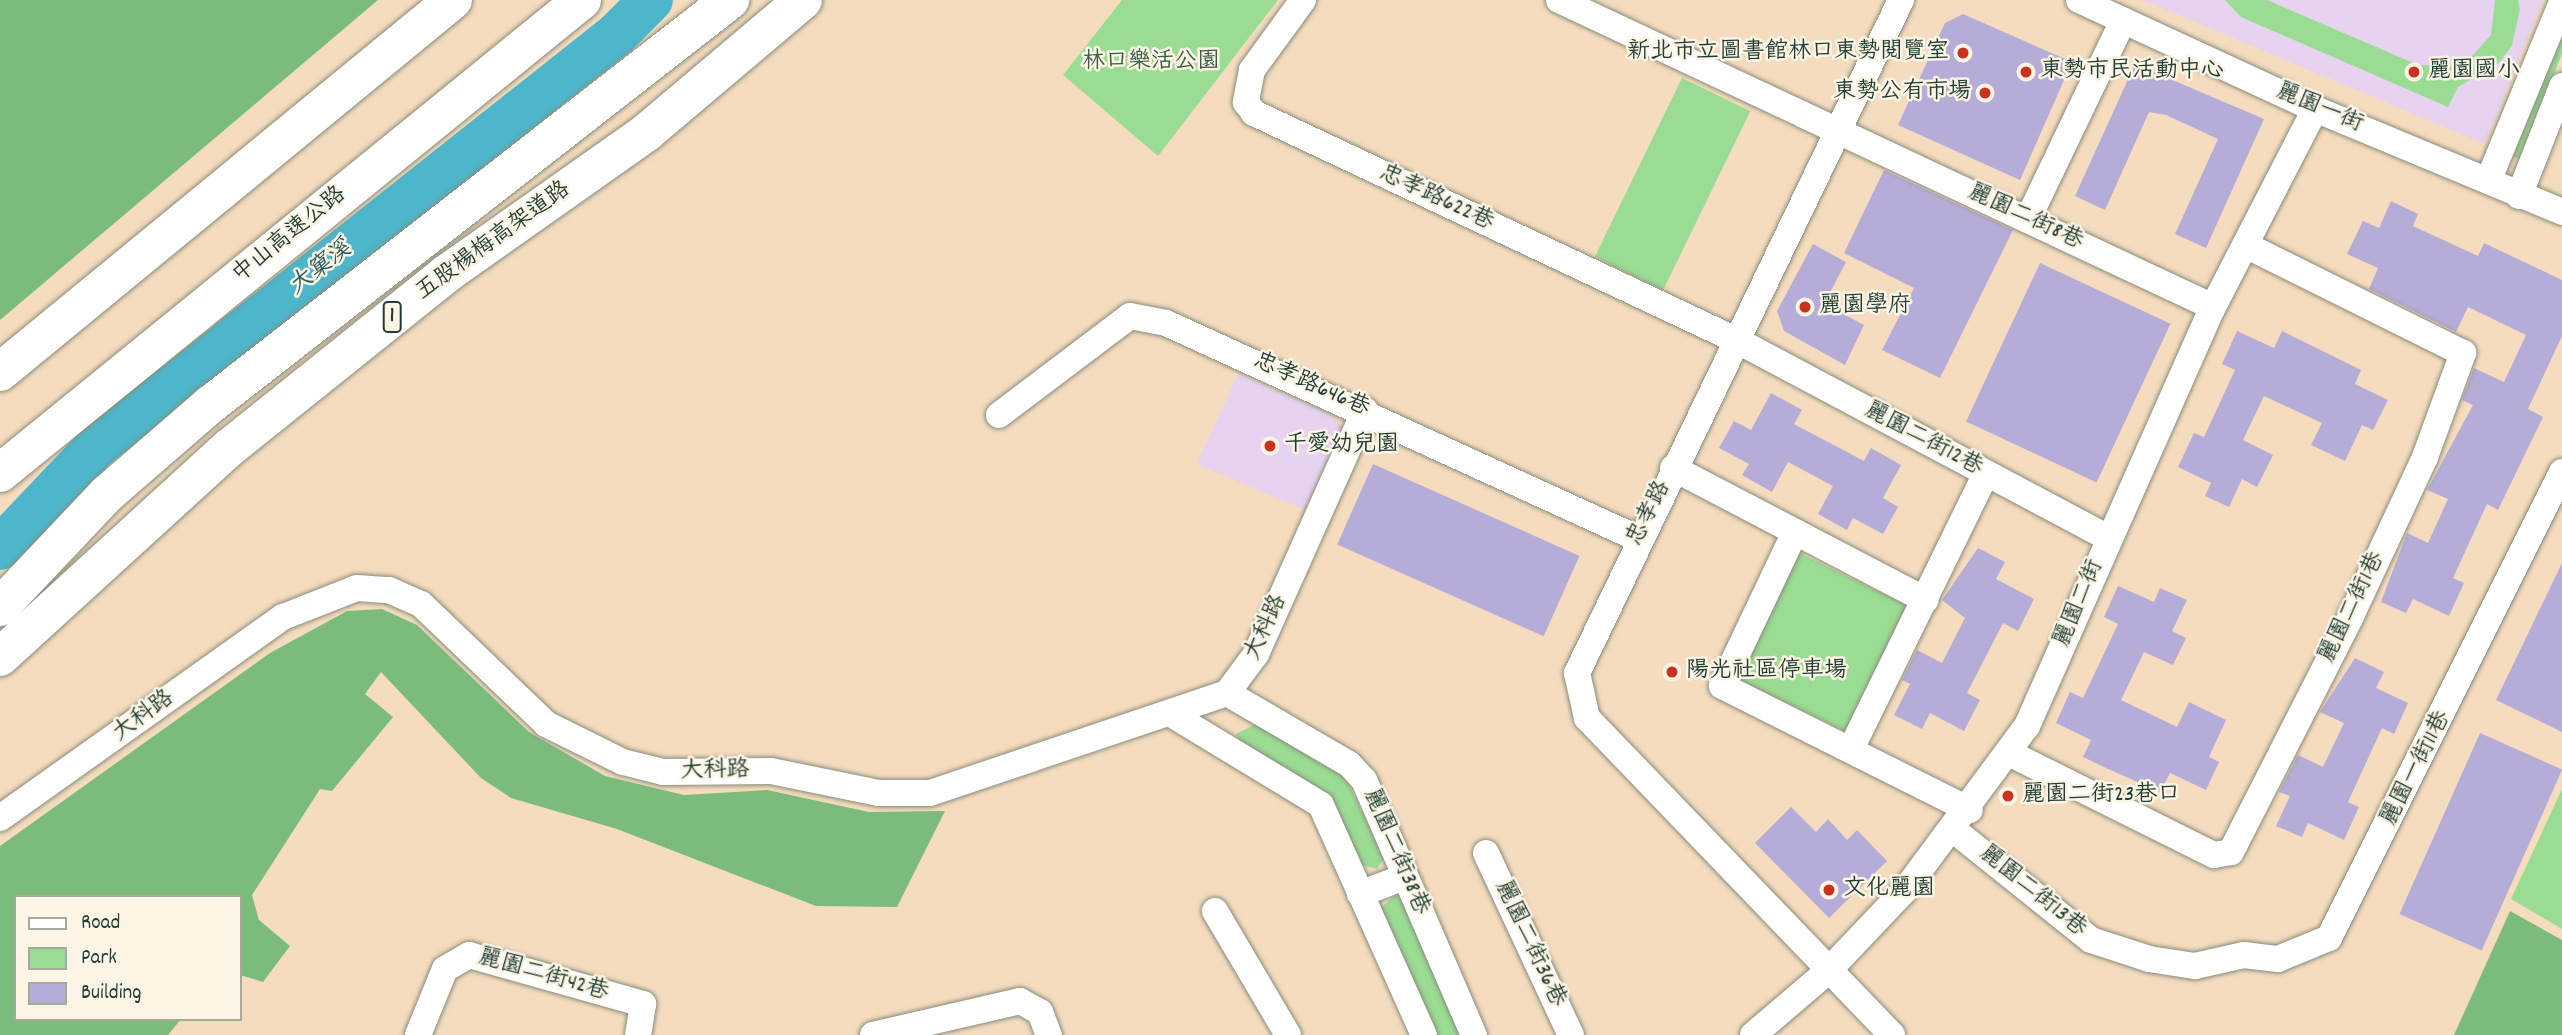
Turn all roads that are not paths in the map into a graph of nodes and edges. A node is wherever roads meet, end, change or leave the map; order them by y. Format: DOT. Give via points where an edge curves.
graph roads {
  1 [pos="453,0"];
  2 [pos="582,0"];
  3 [pos="730,0"];
  4 [pos="803,0"];
  5 [pos="1303,0"];
  6 [pos="1559,0"];
  7 [pos="1900,0"];
  8 [pos="2079,0"];
  9 [pos="2562,2"];
  10 [pos="2123,21"];
  11 [pos="2562,86"];
  12 [pos="2315,109"];
  13 [pos="1835,132"];
  14 [pos="2489,179"];
  15 [pos="2519,196"];
  16 [pos="2562,212"];
  17 [pos="2028,219"];
  18 [pos="2247,246"];
  19 [pos="2213,307"];
  20 [pos="1738,341"];
  21 [pos="0,372"];
  22 [pos="1365,410"];
  23 [pos="999,415"];
  24 [pos="1673,468"];
  25 [pos="2562,472"];
  26 [pos="0,473"];
  27 [pos="1986,474"];
  28 [pos="1795,532"];
  29 [pos="1637,538"];
  30 [pos="2108,538"];
  31 [pos="1926,600"];
  32 [pos="0,607"];
  33 [pos="0,657"];
  34 [pos="1227,693"];
  35 [pos="1171,714"];
  36 [pos="1851,749"];
  37 [pos="2009,752"];
  38 [pos="0,818"];
  39 [pos="1962,821"];
  40 [pos="1486,853"];
  41 [pos="1404,877"];
  42 [pos="1360,894"];
  43 [pos="1216,911"];
  44 [pos="2195,966"];
  45 [pos="1829,970"];
  46 [pos="418,1035"];
  47 [pos="638,1035"];
  48 [pos="873,1035"];
  49 [pos="1049,1035"];
  50 [pos="1288,1035"];
  51 [pos="1424,1035"];
  52 [pos="1474,1035"];
  53 [pos="1571,1035"];
  54 [pos="1753,1035"];
  55 [pos="1892,1035"];
  1 -- 21 [label="highway"];
  2 -- 26 [label="highway, 中山高速公路" via="76,405"];
  3 -- 32 [label="highway, 五股楊梅高架道路 / 1" via="211,404 107,494"];
  4 -- 33 [label="highway, 五股楊梅高架道路 / 1" via="647,132 446,274 229,448"];
  5 -- 20 [label="street, 忠孝路622巷" via="1252,70 1246,102 1254,113"];
  6 -- 13 [label="street"];
  7 -- 13 [label="street, 忠孝路"];
  8 -- 10 [label="street, 麗園一街"];
  9 -- 14 [label="street"];
  10 -- 12 [label="street, 麗園一街"];
  10 -- 17 [label="street"];
  11 -- 15 [label="street"];
  12 -- 14 [label="street, 麗園一街"];
  12 -- 18 [label="street, 麗園二街"];
  13 -- 17 [label="street, 麗園二街8巷"];
  13 -- 20 [label="street, 忠孝路"];
  14 -- 15 [label="street, 麗園一街"];
  15 -- 16 [label="street, 麗園一街"];
  17 -- 19 [label="street, 麗園二街8巷"];
  18 -- 19 [label="street, 麗園二街"];
  18 -- 37 [label="street, 麗園二街1巷" via="2463,354 2425,457 2356,604 2231,852 2214,855"];
  19 -- 30 [label="street, 麗園二街"];
  20 -- 24 [label="street, 忠孝路"];
  20 -- 27 [label="street, 麗園二街12巷"];
  22 -- 23 [label="street, 忠孝路646巷" via="1166,323 1130,316"];
  22 -- 29 [label="street, 忠孝路646巷"];
  22 -- 34 [label="street, 大科路" via="1256,654"];
  24 -- 28 [label="street"];
  24 -- 29 [label="street, 忠孝路"];
  25 -- 44 [label="street, 麗園一街11巷" via="2329,938 2278,959 2244,955"];
  27 -- 30 [label="street, 麗園二街12巷"];
  27 -- 31 [label="street"];
  28 -- 31 [label="street"];
  28 -- 36 [label="street, 麗園二街13巷" via="1722,686"];
  29 -- 45 [label="street, 忠孝路" via="1577,673 1587,718"];
  30 -- 37 [label="street, 麗園二街"];
  31 -- 36 [label="street"];
  34 -- 35 [label="street, 大科路"];
  34 -- 41 [label="street, 麗園二街38巷" via="1349,764 1364,780"];
  35 -- 38 [label="street, 大科路" via="930,793 879,793 771,771 663,772 582,746 546,724 421,604 389,590 357,588 283,617"];
  35 -- 42 [label="street, 麗園二街38巷" via="1312,796 1327,815"];
  36 -- 39 [label="street, 麗園二街13巷"];
  37 -- 39 [label="street, 麗園二街"];
  39 -- 44 [label="street, 麗園二街13巷" via="2091,940"];
  39 -- 45 [label="street, 麗園二街"];
  40 -- 53 [label="street, 麗園二街36巷"];
  41 -- 42 [label="street"];
  41 -- 52 [label="street, 麗園二街38巷"];
  42 -- 51 [label="street, 麗園二街38巷"];
  43 -- 50 [label="street"];
  45 -- 54 [label="street, 麗園二街"];
  45 -- 55 [label="street, 忠孝路"];
  46 -- 47 [label="street, 麗園二街42巷" via="445,969 469,955 643,1004"];
  48 -- 49 [label="street" via="1020,1001 1040,1012"];
}
